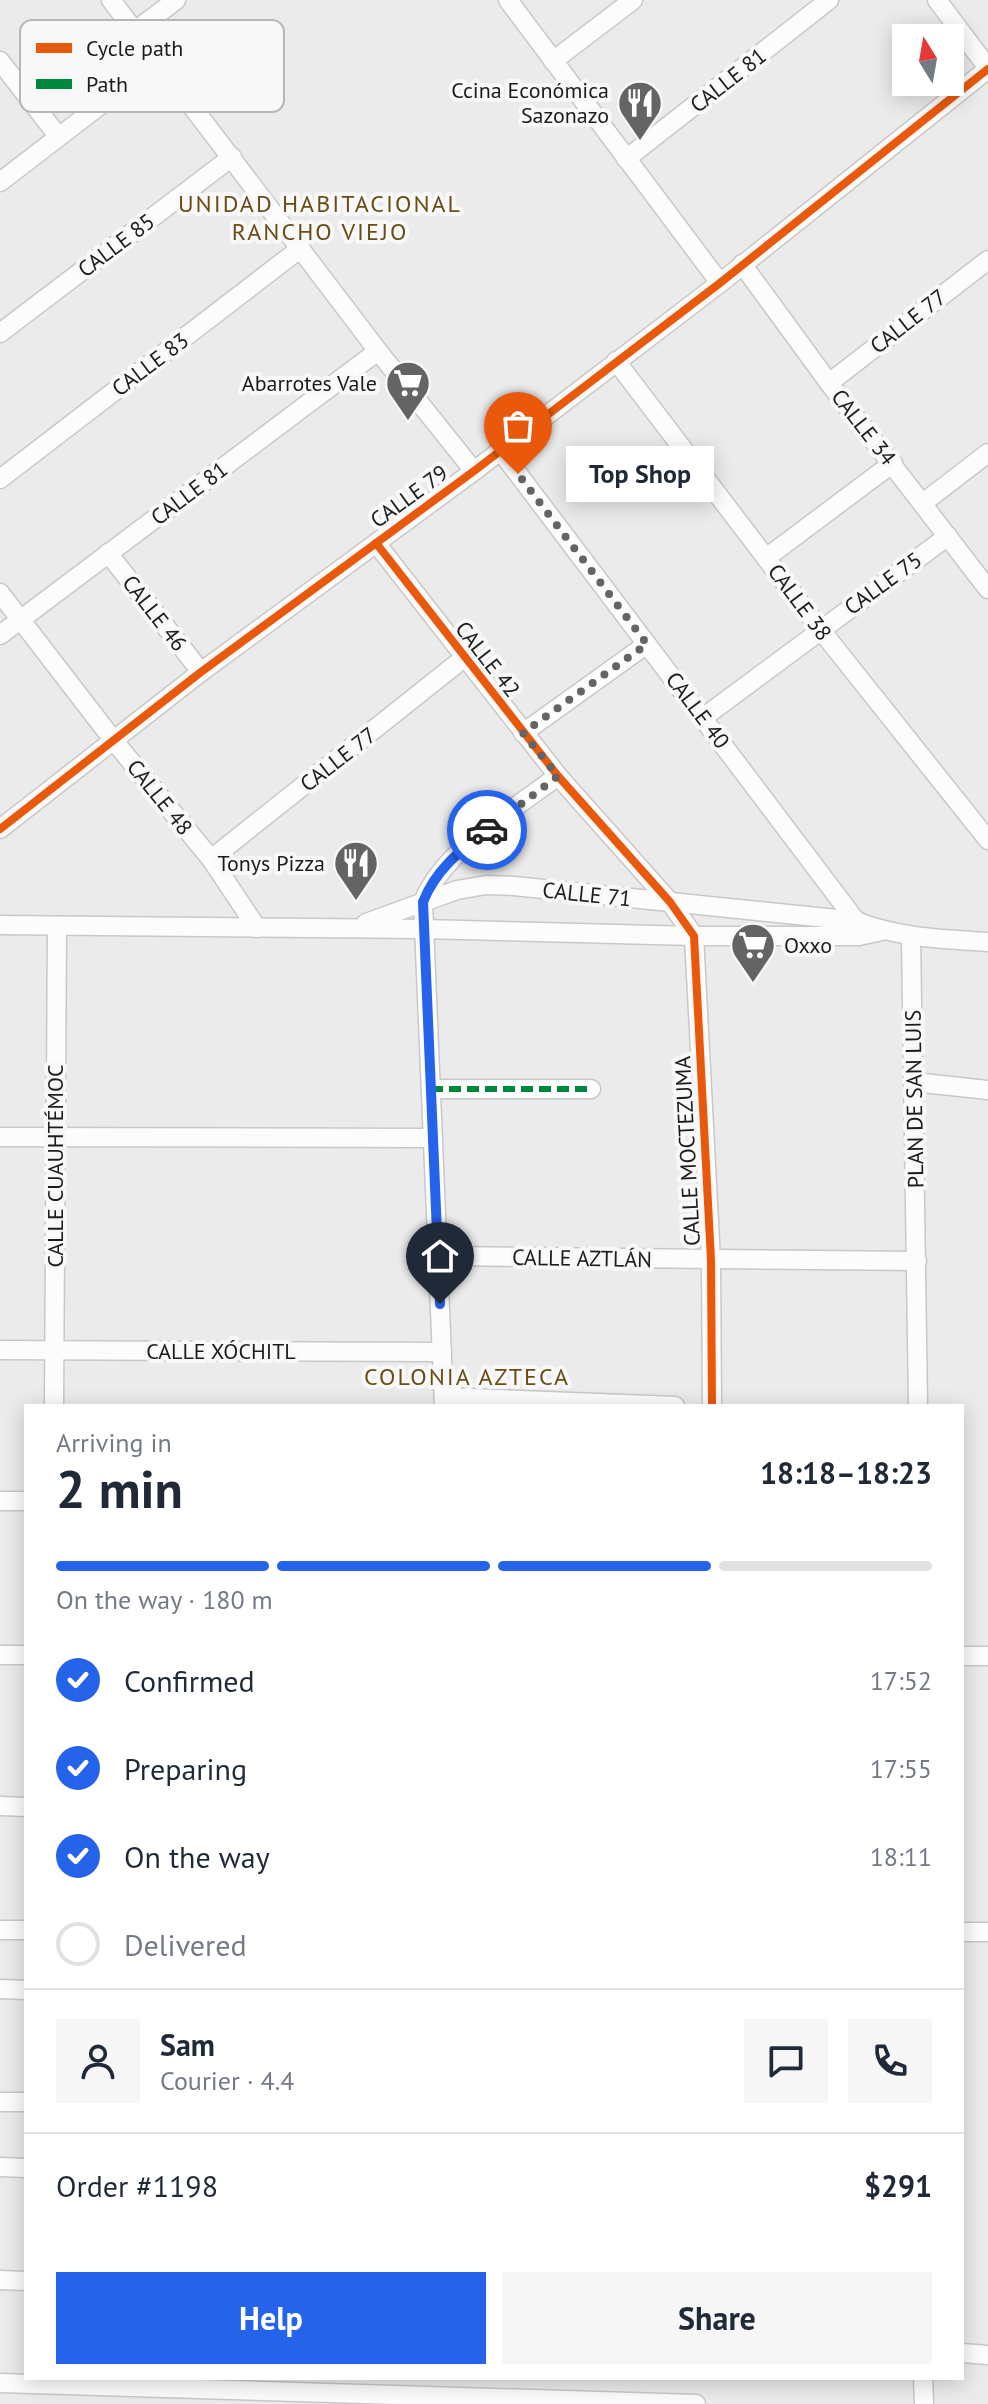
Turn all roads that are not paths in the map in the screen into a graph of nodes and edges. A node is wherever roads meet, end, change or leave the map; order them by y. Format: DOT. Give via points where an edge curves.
graph roads {
  1 [pos="111,0"];
  2 [pos="176,0"];
  3 [pos="508,0"];
  4 [pos="633,0"];
  5 [pos="829,0"];
  6 [pos="937,0"];
  7 [pos="126,20"];
  8 [pos="150,20"];
  9 [pos="0,61"];
  10 [pos="553,61"];
  11 [pos="988,68"];
  12 [pos="20,87"];
  13 [pos="39,112"];
  14 [pos="90,112"];
  15 [pos="198,112"];
  16 [pos="58,136"];
  17 [pos="232,157"];
  18 [pos="626,159"];
  19 [pos="0,182"];
  20 [pos="301,248"];
  21 [pos="988,260"];
  22 [pos="742,264"];
  23 [pos="720,283"];
  24 [pos="0,333"];
  25 [pos="378,351"];
  26 [pos="616,361"];
  27 [pos="829,383"];
  28 [pos="500,450"];
  29 [pos="988,453"];
  30 [pos="893,463"];
  31 [pos="4,468"];
  32 [pos="474,471"];
  33 [pos="923,503"];
  34 [pos="948,536"];
  35 [pos="376,543"];
  36 [pos="108,553"];
  37 [pos="766,558"];
  38 [pos="988,589"];
  39 [pos="0,593"];
  40 [pos="21,620"];
  41 [pos="820,629"];
  42 [pos="0,635"];
  43 [pos="647,644"];
  44 [pos="464,658"];
  45 [pos="201,672"];
  46 [pos="704,717"];
  47 [pos="523,733"];
  48 [pos="114,741"];
  49 [pos="558,776"];
  50 [pos="0,829"];
  51 [pos="988,840"];
  52 [pos="211,859"];
  53 [pos="423,902"];
  54 [pos="670,902"];
  55 [pos="0,925"];
  56 [pos="57,926"];
  57 [pos="257,928"];
  58 [pos="857,928"];
  59 [pos="344,929"];
  60 [pos="424,929"];
  61 [pos="694,936"];
  62 [pos="911,936"];
  63 [pos="988,942"];
  64 [pos="914,1082"];
  65 [pos="431,1089"];
  66 [pos="591,1089"];
  67 [pos="988,1090"];
  68 [pos="0,1137"];
  69 [pos="55,1137"];
  70 [pos="433,1138"];
  71 [pos="438,1256"];
  72 [pos="711,1260"];
  73 [pos="917,1261"];
  74 [pos="0,1350"];
  75 [pos="55,1350"];
  76 [pos="442,1352"];
  77 [pos="444,1402"];
  78 [pos="54,1404"];
  79 [pos="560,1404"];
  80 [pos="712,1404"];
  81 [pos="918,1404"];
  82 [pos="0,1501"];
  83 [pos="24,1501"];
  84 [pos="0,1655"];
  85 [pos="24,1655"];
  86 [pos="964,1656"];
  87 [pos="988,1656"];
  88 [pos="0,1806"];
  89 [pos="24,1807"];
  90 [pos="0,1930"];
  91 [pos="24,1930"];
  92 [pos="964,1932"];
  93 [pos="988,1932"];
  94 [pos="0,1989"];
  95 [pos="24,1990"];
  96 [pos="0,2102"];
  97 [pos="24,2102"];
  98 [pos="0,2167"];
  99 [pos="24,2168"];
  100 [pos="0,2280"];
  101 [pos="24,2281"];
  102 [pos="964,2353"];
  103 [pos="988,2355"];
  104 [pos="923,2380"];
  105 [pos="0,2383"];
  106 [pos="259,2397"];
  107 [pos="590,2402"];
  108 [pos="924,2402"];
  109 [pos="696,2404"];
  1 -- 7 [label="street"];
  2 -- 8 [label="street"];
  3 -- 10 [label="street"];
  4 -- 10 [label="street"];
  5 -- 18 [label="street, CALLE 81"];
  6 -- 11 [label="street"];
  9 -- 12 [label="street"];
  10 -- 18 [label="street"];
  11 -- 22 [label="street, CALLE 79"];
  13 -- 16 [label="street"];
  14 -- 16 [label="street"];
  15 -- 17 [label="street"];
  16 -- 19 [label="street"];
  17 -- 20 [label="street"];
  17 -- 24 [label="street, CALLE 85"];
  18 -- 23 [label="street"];
  20 -- 25 [label="street"];
  20 -- 31 [label="street, CALLE 83"];
  21 -- 27 [label="street, CALLE 77"];
  22 -- 23 [label="street, CALLE 79"];
  22 -- 27 [label="street, CALLE 34"];
  23 -- 26 [label="street, CALLE 79"];
  25 -- 32 [label="street"];
  25 -- 36 [label="street, CALLE 81"];
  26 -- 28 [label="street, CALLE 79"];
  26 -- 37 [label="street, CALLE 38"];
  27 -- 30 [label="street, CALLE 34"];
  28 -- 32 [label="street, CALLE 79"];
  28 -- 43 [label="street, CALLE 40"];
  29 -- 33 [label="street"];
  30 -- 33 [label="street, CALLE 34"];
  30 -- 37 [label="street"];
  32 -- 35 [label="street, CALLE 79"];
  33 -- 34 [label="street, CALLE 34"];
  34 -- 38 [label="street, CALLE 34"];
  34 -- 41 [label="street, CALLE 75"];
  35 -- 44 [label="street, CALLE 42"];
  35 -- 45 [label="street, CALLE 79"];
  36 -- 40 [label="street, CALLE 81"];
  36 -- 45 [label="street, CALLE 46"];
  37 -- 41 [label="street, CALLE 38"];
  39 -- 40 [label="street, CALLE 48"];
  40 -- 42 [label="street, CALLE 81"];
  40 -- 48 [label="street, CALLE 48"];
  41 -- 46 [label="street, CALLE 75"];
  41 -- 51 [label="street, CALLE 38"];
  43 -- 46 [label="street, CALLE 40"];
  43 -- 47 [label="street"];
  44 -- 47 [label="street, CALLE 42"];
  44 -- 52 [label="street, CALLE 77"];
  45 -- 48 [label="street, CALLE 79"];
  46 -- 58 [label="street, CALLE 40"];
  47 -- 49 [label="street, CALLE 42"];
  48 -- 50 [label="street, CALLE 79"];
  48 -- 52 [label="street, CALLE 48"];
  49 -- 53 [label="street" via="455,856 430,884"];
  49 -- 54 [label="street, CALLE 42"];
  52 -- 57 [label="street, CALLE 48"];
  53 -- 54 [label="street, CALLE 71" via="486,885"];
  53 -- 59 [label="street, CALLE 71"];
  53 -- 60 [label="street"];
  54 -- 58 [label="street, CALLE 71"];
  54 -- 61 [label="street"];
  55 -- 56 [label="street, CALLE 71"];
  56 -- 57 [label="street, CALLE 71"];
  56 -- 69 [label="street, CALLE CUAUHTÉMOC"];
  57 -- 59 [label="street, CALLE 71"];
  58 -- 61 [label="street, CALLE 71"];
  58 -- 62 [label="street, CALLE 71"];
  59 -- 60 [label="street, CALLE 71"];
  60 -- 61 [label="street, CALLE 71"];
  60 -- 65 [label="street"];
  61 -- 72 [label="street, CALLE MOCTEZUMA"];
  62 -- 63 [label="street, CALLE 71"];
  62 -- 64 [label="street, PLAN DE SAN LUIS"];
  64 -- 67 [label="street"];
  64 -- 73 [label="street, PLAN DE SAN LUIS"];
  65 -- 66 [label="street"];
  65 -- 70 [label="street"];
  68 -- 69 [label="street"];
  69 -- 70 [label="street"];
  69 -- 75 [label="street, CALLE CUAUHTÉMOC"];
  70 -- 71 [label="street"];
  71 -- 72 [label="street, CALLE AZTLÁN"];
  71 -- 76 [label="street"];
  72 -- 73 [label="street, CALLE AZTLÁN"];
  72 -- 80 [label="street, CALLE MOCTEZUMA"];
  73 -- 81 [label="street, PLAN DE SAN LUIS"];
  74 -- 75 [label="street, CALLE XÓCHITL"];
  75 -- 76 [label="street, CALLE XÓCHITL"];
  75 -- 78 [label="street, CALLE CUAUHTÉMOC"];
  76 -- 77 [label="street"];
  77 -- 79 [label="street"];
  82 -- 83 [label="street"];
  84 -- 85 [label="street"];
  86 -- 87 [label="street"];
  88 -- 89 [label="street"];
  90 -- 91 [label="street"];
  92 -- 93 [label="street"];
  94 -- 95 [label="street"];
  96 -- 97 [label="street"];
  98 -- 99 [label="street"];
  100 -- 101 [label="street"];
  102 -- 103 [label="street"];
  104 -- 108 [label="street"];
  105 -- 106 [label="street"];
  106 -- 107 [label="street"];
  107 -- 109 [label="street"];
}
